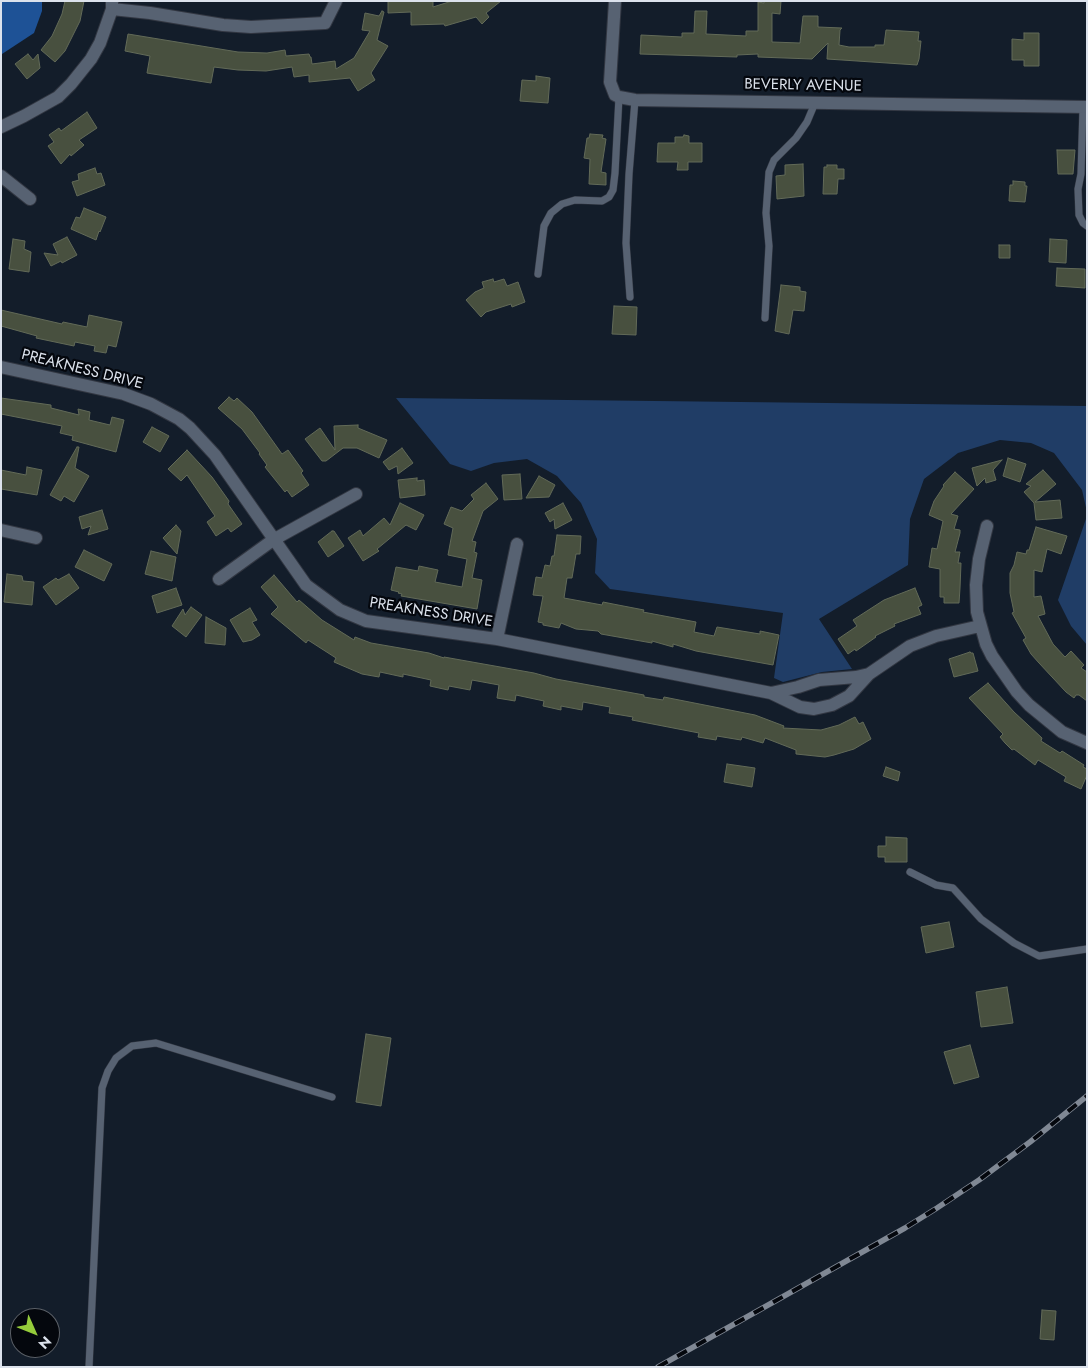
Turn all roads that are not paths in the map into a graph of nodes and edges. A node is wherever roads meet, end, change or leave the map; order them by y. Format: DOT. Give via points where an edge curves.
graph roads {
  1 [pos="336,1"];
  2 [pos="615,1"];
  3 [pos="112,5"];
  4 [pos="620,97"];
  5 [pos="635,100"];
  6 [pos="815,103"];
  7 [pos="1085,107"];
  8 [pos="1,127"];
  9 [pos="1,176"];
  10 [pos="30,199"];
  11 [pos="1087,226"];
  12 [pos="538,274"];
  13 [pos="630,297"];
  14 [pos="765,318"];
  15 [pos="1,367"];
  16 [pos="356,494"];
  17 [pos="987,526"];
  18 [pos="1,530"];
  19 [pos="36,538"];
  20 [pos="273,540"];
  21 [pos="517,544"];
  22 [pos="219,579"];
  23 [pos="980,626"];
  24 [pos="497,639"];
  25 [pos="869,674"];
  26 [pos="771,693"];
  27 [pos="1087,743"];
  28 [pos="910,872"];
  29 [pos="1087,949"];
  30 [pos="332,1097"];
  31 [pos="89,1367"];
  1 -- 3 [label="street" via="324,23 251,27 223,26"];
  2 -- 4 [label="street" via="610,82"];
  3 -- 8 [label="street" via="92,59 71,84 58,97"];
  4 -- 5 [label="street, BEVERLY AVENUE"];
  4 -- 12 [label="lane" via="613,190 602,201 575,200 562,204 551,213 544,226"];
  5 -- 6 [label="street, BEVERLY AVENUE"];
  5 -- 13 [label="lane" via="626,243"];
  6 -- 7 [label="street, BEVERLY AVENUE"];
  6 -- 14 [label="lane" via="807,122 774,160 769,172"];
  7 -- 11 [label="lane" via="1078,190 1079,215"];
  9 -- 10 [label="street"];
  15 -- 20 [label="street, PREAKNESS DRIVE" via="124,394 179,419 215,454"];
  16 -- 20 [label="street"];
  17 -- 23 [label="street" via="976,585"];
  18 -- 19 [label="street"];
  20 -- 22 [label="street"];
  20 -- 24 [label="street, PREAKNESS DRIVE" via="306,585 340,610 366,621"];
  21 -- 24 [label="street"];
  23 -- 25 [label="street, PREAKNESS DRIVE" via="910,646"];
  23 -- 27 [label="street" via="992,656 1017,692 1062,732"];
  24 -- 26 [label="street, PREAKNESS DRIVE"];
  25 -- 26 [label="street, PREAKNESS DRIVE" via="819,680"];
  25 -- 26 [label="street, PREAKNESS DRIVE" via="849,696 832,705 814,709 800,707"];
  28 -- 29 [label="lane" via="936,885 953,888 981,919 1039,956"];
  30 -- 31 [label="lane" via="156,1043 132,1046 116,1058 102,1088"];
}
